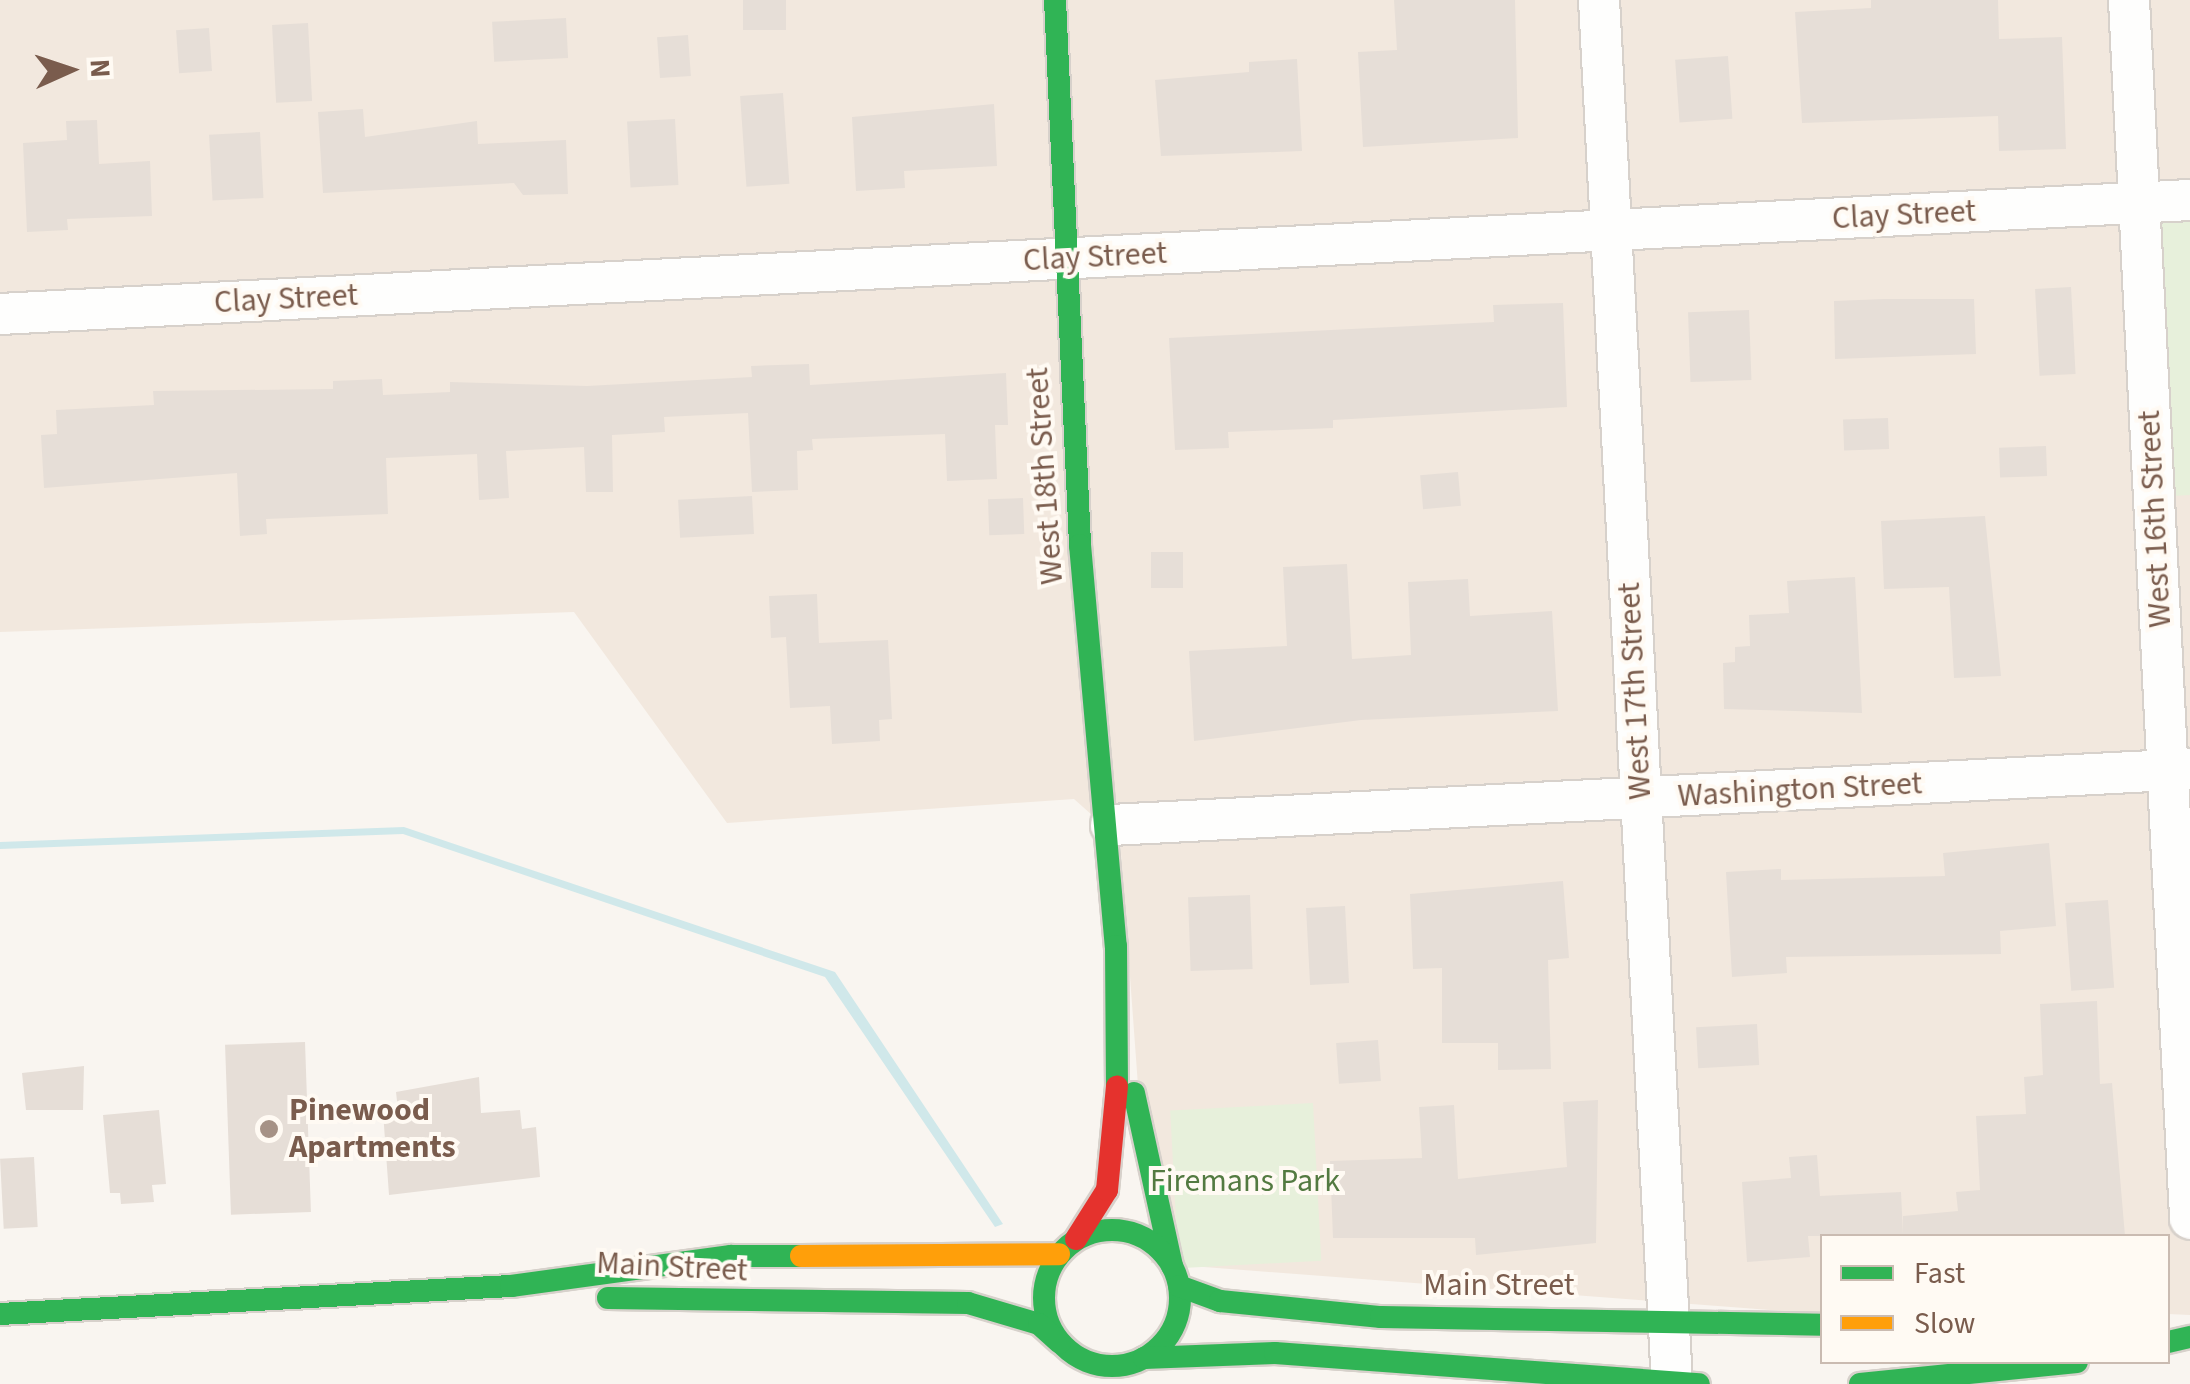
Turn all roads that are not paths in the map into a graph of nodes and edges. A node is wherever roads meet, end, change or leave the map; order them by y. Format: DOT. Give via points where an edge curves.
graph roads {
  1 [pos="1055,0"];
  2 [pos="1599,0"];
  3 [pos="2129,0"];
  4 [pos="2190,200"];
  5 [pos="2140,202"];
  6 [pos="1611,230"];
  7 [pos="1066,258"];
  8 [pos="0,314"];
  9 [pos="2179,770"];
  10 [pos="1640,798"];
  11 [pos="1111,825"];
  12 [pos="1116,946"];
  13 [pos="2190,1218"];
  14 [pos="1067,1246"];
  15 [pos="1176,1276"];
  16 [pos="511,1286"];
  17 [pos="0,1314"];
  18 [pos="1668,1320"];
  19 [pos="1820,1326"];
  20 [pos="1063,1345"];
  21 [pos="2057,1364"];
  22 [pos="1131,1369"];
  23 [pos="1685,1383"];
  24 [pos="1073,1384"];
  25 [pos="1860,1384"];
  1 -- 7 [label="main road, West 18th Street"];
  2 -- 6 [label="street, West 17th Street"];
  3 -- 5 [label="street, West 16th Street"];
  4 -- 5 [label="street, Clay Street"];
  5 -- 6 [label="street, Clay Street"];
  5 -- 9 [label="street, West 16th Street"];
  6 -- 7 [label="street, Clay Street"];
  6 -- 10 [label="street, West 17th Street"];
  7 -- 8 [label="street, Clay Street"];
  7 -- 11 [label="main road, West 18th Street" via="1080,546"];
  9 -- 10 [label="street, Washington Street"];
  9 -- 13 [label="street, West 16th Street"];
  10 -- 11 [label="street, Washington Street"];
  10 -- 18 [label="street, West 17th Street"];
  11 -- 12 [label="main road, West 18th Street"];
  12 -- 14 [label="main road, West 18th Street" via="1118,1123 1108,1190"];
  12 -- 15 [label="main road, West 18th Street" via="1137,1112"];
  14 -- 15 [label="main road" via="1122,1230 1151,1242"];
  14 -- 16 [label="main road, Main Street" via="731,1256"];
  14 -- 20 [label="main road" via="1044,1299"];
  15 -- 18 [label="main road, Main Street" via="1220,1301 1381,1317"];
  15 -- 22 [label="main road" via="1173,1328"];
  16 -- 17 [label="main road, Main Street"];
  16 -- 20 [label="main road, Main Street" via="755,1305 968,1303 1039,1324"];
  18 -- 19 [label="main road, Main Street"];
  18 -- 23 [label="street, West 17th Street"];
  20 -- 22 [label="main road" via="1101,1365"];
  20 -- 24 [label="main road"];
  21 -- 25 [label="main road"];
  22 -- 23 [label="main road" via="1275,1352"];
}
